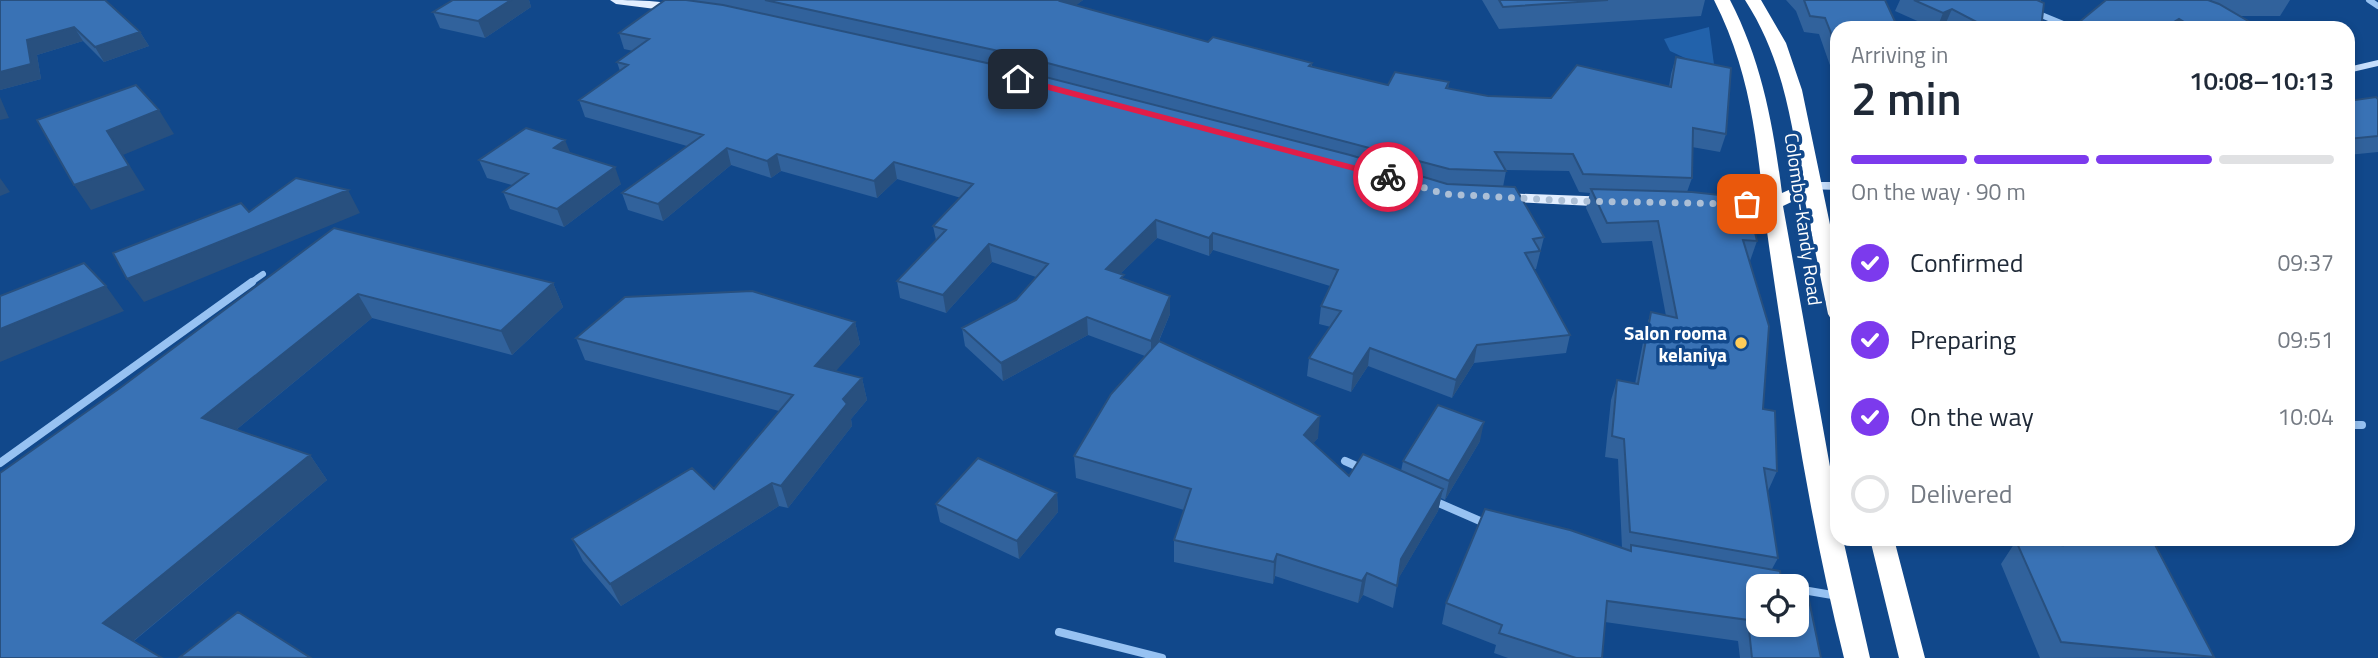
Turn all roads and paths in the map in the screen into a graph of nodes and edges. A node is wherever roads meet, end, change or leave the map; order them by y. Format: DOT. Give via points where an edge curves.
graph roads {
  1 [pos="616,0"];
  2 [pos="1722,0"];
  3 [pos="1753,0"];
  4 [pos="2369,0"];
  5 [pos="2378,6"];
  6 [pos="691,9"];
  7 [pos="2027,9"];
  8 [pos="2056,21"];
  9 [pos="2378,63"];
  10 [pos="2355,68"];
  11 [pos="1812,186"];
  12 [pos="1830,186"];
  13 [pos="1484,197"];
  14 [pos="1627,202"];
  15 [pos="1707,204"];
  16 [pos="1773,204"];
  17 [pos="262,274"];
  18 [pos="1830,275"];
  19 [pos="2355,425"];
  20 [pos="2362,425"];
  21 [pos="1345,461"];
  22 [pos="0,463"];
  23 [pos="1370,472"];
  24 [pos="1419,494"];
  25 [pos="1491,525"];
  26 [pos="1830,532"];
  27 [pos="1833,546"];
  28 [pos="1884,546"];
  29 [pos="1809,591"];
  30 [pos="1842,597"];
  31 [pos="1059,632"];
  32 [pos="1162,658"];
  33 [pos="1857,658"];
  34 [pos="1912,658"];
  1 -- 6 [label="main road"];
  2 -- 16 [label="highway, Colombo-Kandy Road" via="1748,51 1761,102"];
  3 -- 11 [label="highway, Colombo-Kandy Road" via="1783,56 1798,103"];
  4 -- 5 [label="street"];
  7 -- 8 [label="street"];
  9 -- 10 [label="street"];
  11 -- 12 [label="street"];
  11 -- 16 [label="highway"];
  11 -- 18 [label="highway, Colombo-Kandy Road"];
  13 -- 14 [label="main road"];
  15 -- 16 [label="main road"];
  16 -- 26 [label="highway, Colombo-Kandy Road"];
  17 -- 22 [label="street"];
  19 -- 20 [label="street"];
  21 -- 23 [label="street"];
  24 -- 25 [label="street"];
  27 -- 30 [label="highway, Colombo-Kandy Road"];
  28 -- 34 [label="highway"];
  29 -- 30 [label="street"];
  30 -- 33 [label="highway, Colombo-Kandy Road"];
  31 -- 32 [label="street"];
}
